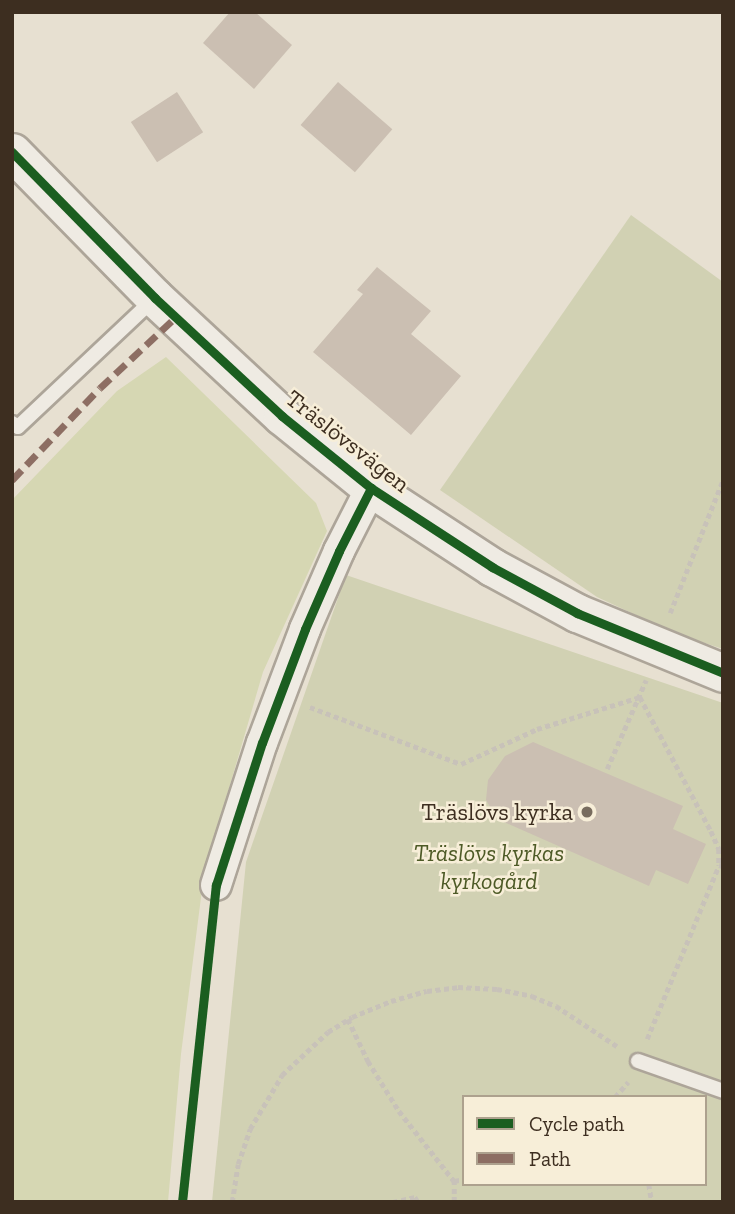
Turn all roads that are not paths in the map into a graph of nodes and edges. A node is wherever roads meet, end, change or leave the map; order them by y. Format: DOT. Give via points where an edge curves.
graph roads {
  1 [pos="12,152"];
  2 [pos="155,298"];
  3 [pos="12,423"];
  4 [pos="371,488"];
  5 [pos="723,673"];
  6 [pos="216,885"];
  7 [pos="638,1061"];
  8 [pos="723,1091"];
  1 -- 2 [label="street, Träslövsvägen"];
  2 -- 3 [label="lane" via="18,427"];
  2 -- 4 [label="street, Träslövsvägen" via="282,415"];
  4 -- 5 [label="street, Träslövsvägen" via="492,567 577,613"];
  4 -- 6 [label="street" via="339,551 280,695"];
  7 -- 8 [label="lane"];
}
